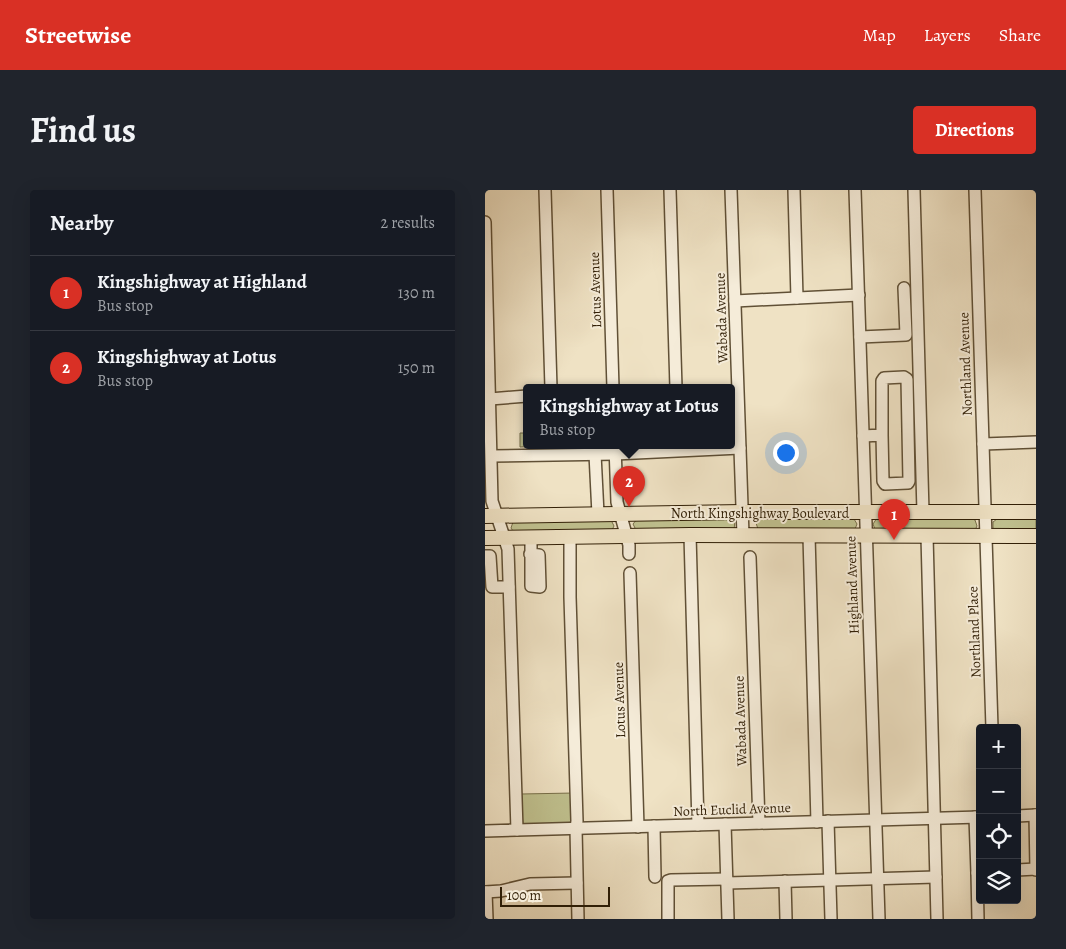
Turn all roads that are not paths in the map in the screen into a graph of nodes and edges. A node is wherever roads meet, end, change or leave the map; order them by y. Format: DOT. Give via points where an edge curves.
graph roads {
  1 [pos="545,190"];
  2 [pos="607,190"];
  3 [pos="670,190"];
  4 [pos="731,190"];
  5 [pos="794,190"];
  6 [pos="855,190"];
  7 [pos="914,190"];
  8 [pos="975,190"];
  9 [pos="485,222"];
  10 [pos="905,288"];
  11 [pos="859,295"];
  12 [pos="797,298"];
  13 [pos="735,300"];
  14 [pos="860,338"];
  15 [pos="551,384"];
  16 [pos="613,384"];
  17 [pos="676,384"];
  18 [pos="523,396"];
  19 [pos="490,399"];
  20 [pos="882,435"];
  21 [pos="863,436"];
  22 [pos="1036,442"];
  23 [pos="983,444"];
  24 [pos="735,448"];
  25 [pos="740,448"];
  26 [pos="646,449"];
  27 [pos="553,450"];
  28 [pos="615,450"];
  29 [pos="595,454"];
  30 [pos="492,456"];
  31 [pos="742,512"];
  32 [pos="865,512"];
  33 [pos="923,512"];
  34 [pos="985,512"];
  35 [pos="1036,512"];
  36 [pos="598,514"];
  37 [pos="619,514"];
  38 [pos="491,516"];
  39 [pos="626,536"];
  40 [pos="690,536"];
  41 [pos="743,536"];
  42 [pos="809,536"];
  43 [pos="865,536"];
  44 [pos="927,536"];
  45 [pos="985,536"];
  46 [pos="1036,536"];
  47 [pos="485,538"];
  48 [pos="505,538"];
  49 [pos="531,538"];
  50 [pos="570,538"];
  51 [pos="530,554"];
  52 [pos="629,554"];
  53 [pos="485,556"];
  54 [pos="750,557"];
  55 [pos="630,573"];
  56 [pos="487,589"];
  57 [pos="509,590"];
  58 [pos="992,724"];
  59 [pos="1035,815"];
  60 [pos="1021,816"];
  61 [pos="976,817"];
  62 [pos="935,818"];
  63 [pos="875,820"];
  64 [pos="822,822"];
  65 [pos="759,823"];
  66 [pos="725,824"];
  67 [pos="698,825"];
  68 [pos="654,826"];
  69 [pos="637,827"];
  70 [pos="576,829"];
  71 [pos="517,830"];
  72 [pos="485,831"];
  73 [pos="1036,869"];
  74 [pos="1021,870"];
  75 [pos="655,877"];
  76 [pos="936,877"];
  77 [pos="877,879"];
  78 [pos="830,880"];
  79 [pos="727,881"];
  80 [pos="785,881"];
  81 [pos="577,883"];
  82 [pos="486,892"];
  83 [pos="978,904"];
  84 [pos="487,919"];
  85 [pos="578,919"];
  86 [pos="668,919"];
  87 [pos="728,919"];
  88 [pos="786,919"];
  89 [pos="831,919"];
  90 [pos="879,919"];
  91 [pos="937,919"];
  92 [pos="978,919"];
  1 -- 15 [label="street"];
  2 -- 16 [label="street, Lotus Avenue"];
  3 -- 17 [label="street"];
  4 -- 13 [label="street, Wabada Avenue"];
  5 -- 12 [label="street"];
  6 -- 11 [label="street, Highland Avenue"];
  7 -- 33 [label="street"];
  8 -- 23 [label="street, Northland Avenue"];
  9 -- 19 [label="street"];
  10 -- 14 [label="street" via="906,335"];
  11 -- 12 [label="street"];
  11 -- 14 [label="street, Highland Avenue"];
  12 -- 13 [label="street"];
  13 -- 25 [label="street, Wabada Avenue"];
  14 -- 21 [label="street, Highland Avenue"];
  18 -- 19 [label="street"];
  19 -- 30 [label="street"];
  20 -- 20 [label="street" via="883,481 885,484 908,483 907,379 904,377 884,378 882,381"];
  20 -- 21 [label="street"];
  21 -- 32 [label="street, Highland Avenue"];
  22 -- 23 [label="street"];
  23 -- 34 [label="street, Northland Avenue"];
  24 -- 25 [label="street"];
  25 -- 31 [label="street, Wabada Avenue"];
  26 -- 28 [label="street"];
  27 -- 29 [label="street"];
  27 -- 30 [label="street"];
  28 -- 29 [label="street"];
  28 -- 37 [label="street"];
  29 -- 36 [label="street"];
  30 -- 38 [label="street"];
  31 -- 32 [label="main road, North Kingshighway Boulevard"];
  31 -- 37 [label="main road, North Kingshighway Boulevard"];
  31 -- 41 [label="street, Wabada Avenue"];
  32 -- 33 [label="main road, North Kingshighway Boulevard"];
  32 -- 43 [label="street, Highland Avenue"];
  33 -- 34 [label="main road, North Kingshighway Boulevard"];
  34 -- 35 [label="main road, North Kingshighway Boulevard"];
  34 -- 45 [label="street, Northland Avenue"];
  36 -- 37 [label="main road, North Kingshighway Boulevard"];
  36 -- 38 [label="main road, North Kingshighway Boulevard"];
  37 -- 39 [label="street"];
  38 -- 48 [label="street"];
  39 -- 40 [label="main road, North Kingshighway Boulevard"];
  39 -- 50 [label="main road, North Kingshighway Boulevard"];
  39 -- 52 [label="street"];
  40 -- 41 [label="main road, North Kingshighway Boulevard"];
  40 -- 67 [label="street"];
  41 -- 42 [label="main road, North Kingshighway Boulevard"];
  42 -- 43 [label="main road, North Kingshighway Boulevard"];
  42 -- 64 [label="street"];
  43 -- 44 [label="main road, North Kingshighway Boulevard"];
  43 -- 63 [label="street, Highland Avenue"];
  44 -- 45 [label="main road, North Kingshighway Boulevard"];
  44 -- 62 [label="street"];
  45 -- 46 [label="main road, North Kingshighway Boulevard"];
  45 -- 58 [label="street, Northland Place"];
  47 -- 48 [label="main road, North Kingshighway Boulevard"];
  48 -- 49 [label="main road, North Kingshighway Boulevard"];
  48 -- 57 [label="street"];
  49 -- 50 [label="main road, North Kingshighway Boulevard"];
  49 -- 51 [label="street"];
  50 -- 70 [label="street"];
  53 -- 56 [label="street" via="490,556"];
  54 -- 65 [label="street, Wabada Avenue"];
  55 -- 69 [label="street, Lotus Avenue"];
  56 -- 57 [label="street"];
  57 -- 71 [label="street"];
  59 -- 60 [label="street"];
  59 -- 73 [label="street"];
  61 -- 62 [label="street, North Euclid Avenue"];
  62 -- 63 [label="street, North Euclid Avenue"];
  62 -- 76 [label="street"];
  63 -- 64 [label="street, North Euclid Avenue"];
  63 -- 77 [label="street, Highland Avenue"];
  64 -- 65 [label="street, North Euclid Avenue"];
  64 -- 78 [label="street"];
  65 -- 66 [label="street, North Euclid Avenue"];
  66 -- 67 [label="street, North Euclid Avenue"];
  66 -- 79 [label="street"];
  67 -- 68 [label="street, North Euclid Avenue"];
  68 -- 69 [label="street, North Euclid Avenue"];
  68 -- 75 [label="street"];
  69 -- 70 [label="street, North Euclid Avenue"];
  70 -- 71 [label="street, North Euclid Avenue"];
  70 -- 81 [label="street"];
  71 -- 72 [label="street, North Euclid Avenue"];
  73 -- 74 [label="street"];
  76 -- 77 [label="street"];
  76 -- 91 [label="street"];
  77 -- 78 [label="street"];
  77 -- 90 [label="street, Highland Avenue"];
  78 -- 80 [label="street"];
  78 -- 89 [label="street"];
  79 -- 80 [label="street"];
  79 -- 86 [label="street" via="668,881"];
  79 -- 87 [label="street"];
  80 -- 88 [label="street"];
  81 -- 82 [label="street" via="530,884"];
  81 -- 85 [label="street"];
  82 -- 84 [label="street"];
  83 -- 92 [label="street"];
}
